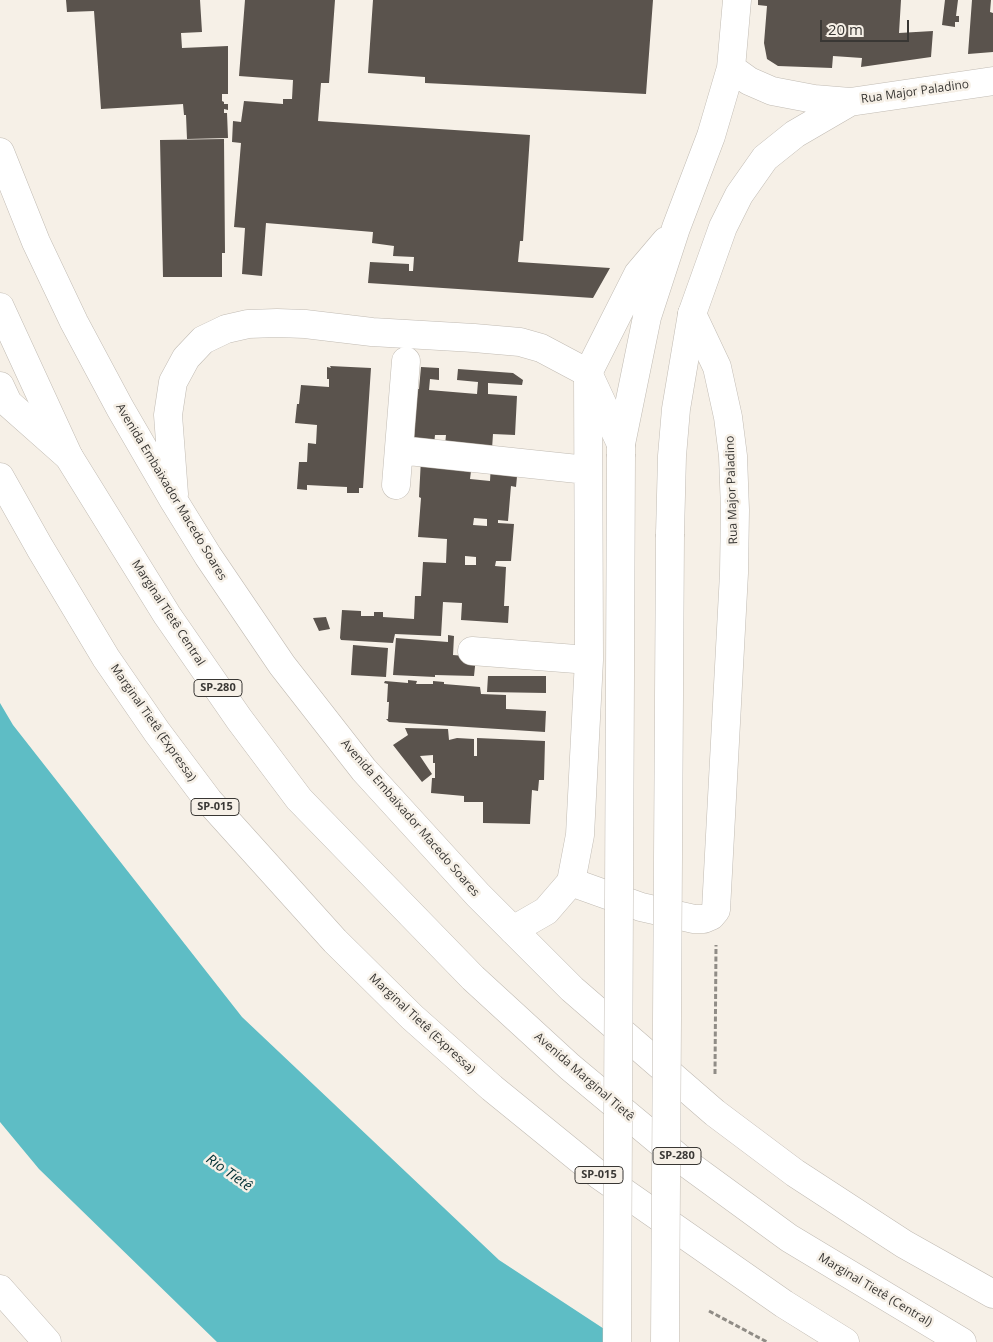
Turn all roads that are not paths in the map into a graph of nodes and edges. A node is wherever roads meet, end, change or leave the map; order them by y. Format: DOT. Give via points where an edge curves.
graph roads {
  1 [pos="737,0"];
  2 [pos="731,68"];
  3 [pos="993,81"];
  4 [pos="850,102"];
  5 [pos="0,152"];
  6 [pos="676,228"];
  7 [pos="0,307"];
  8 [pos="692,314"];
  9 [pos="406,361"];
  10 [pos="588,373"];
  11 [pos="0,386"];
  12 [pos="621,449"];
  13 [pos="399,450"];
  14 [pos="69,457"];
  15 [pos="587,470"];
  16 [pos="0,477"];
  17 [pos="396,485"];
  18 [pos="174,501"];
  19 [pos="472,651"];
  20 [pos="589,660"];
  21 [pos="571,882"];
  22 [pos="394,897"];
  23 [pos="513,930"];
  24 [pos="789,1238"];
  25 [pos="0,1289"];
  26 [pos="993,1294"];
  27 [pos="46,1342"];
  28 [pos="617,1342"];
  29 [pos="665,1342"];
  30 [pos="845,1342"];
  31 [pos="962,1342"];
  1 -- 2 [label="main road"];
  2 -- 4 [label="main road" via="772,91"];
  2 -- 6 [label="main road" via="711,136"];
  3 -- 4 [label="main road, Rua Major Paladino"];
  4 -- 8 [label="main road, Rua Major Paladino" via="795,134 765,158 738,195 723,227"];
  5 -- 18 [label="main road, Avenida Embaixador Macedo Soares" via="36,242 74,322"];
  6 -- 10 [label="main road" via="638,274"];
  6 -- 12 [label="main road" via="647,317"];
  7 -- 14 [label="main road"];
  8 -- 21 [label="main road, Rua Major Paladino" via="717,367 733,456 734,573 716,910 711,916 694,919 641,907"];
  8 -- 29 [label="main road, bridge" via="676,409 672,456"];
  9 -- 13 [label="main road"];
  10 -- 12 [label="main road"];
  10 -- 15 [label="main road"];
  10 -- 18 [label="main road" via="541,348 520,342 277,323 226,329 197,346 173,382 168,415"];
  11 -- 14 [label="main road" via="8,403"];
  12 -- 28 [label="main road, bridge"];
  13 -- 15 [label="main road"];
  13 -- 17 [label="main road"];
  14 -- 22 [label="main road, Marginal Tietê Central / SP-280" via="167,615 245,726 299,799"];
  15 -- 20 [label="main road"];
  16 -- 30 [label="main road, Marginal Tietê (Expressa) / SP-015" via="106,658 157,732 208,800 342,948 412,1017 492,1088 599,1175 784,1304"];
  18 -- 23 [label="main road, Avenida Embaixador Macedo Soares" via="282,664 364,770"];
  19 -- 20 [label="main road"];
  20 -- 21 [label="main road" via="580,835"];
  21 -- 23 [label="main road" via="546,911"];
  22 -- 24 [label="main road, Avenida Marginal Tietê / SP-280" via="473,978 570,1067 678,1156"];
  23 -- 26 [label="main road, Avenida Embaixador Macedo Soares" via="572,989 715,1113 795,1173 904,1244"];
  24 -- 31 [label="main road, Marginal Tietê (Central)"];
  25 -- 27 [label="main road"];
}
